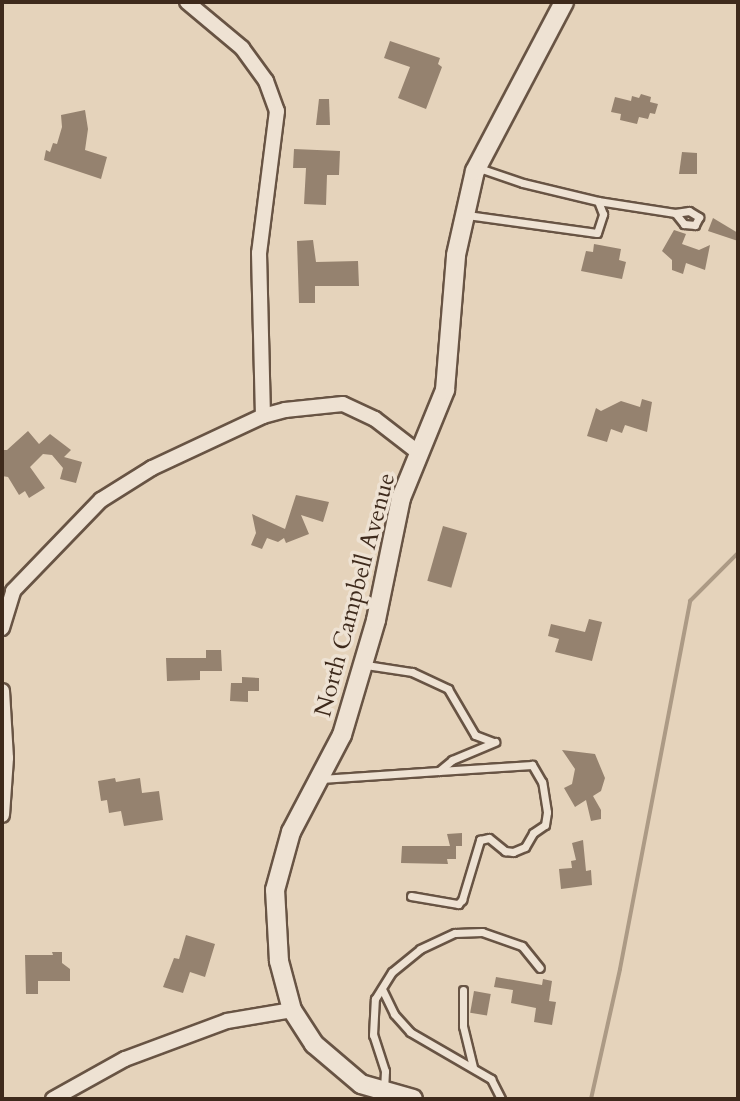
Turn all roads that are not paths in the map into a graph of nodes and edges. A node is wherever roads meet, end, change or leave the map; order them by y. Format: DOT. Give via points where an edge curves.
graph roads {
  1 [pos="187,2"];
  2 [pos="564,2"];
  3 [pos="477,167"];
  4 [pos="598,201"];
  5 [pos="675,213"];
  6 [pos="465,215"];
  7 [pos="263,416"];
  8 [pos="419,453"];
  9 [pos="2,628"];
  10 [pos="363,665"];
  11 [pos="2,691"];
  12 [pos="439,771"];
  13 [pos="319,779"];
  14 [pos="3,790"];
  15 [pos="2,815"];
  16 [pos="411,896"];
  17 [pos="540,968"];
  18 [pos="382,989"];
  19 [pos="463,990"];
  20 [pos="292,1010"];
  21 [pos="473,1067"];
  22 [pos="383,1092"];
  23 [pos="53,1099"];
  24 [pos="413,1099"];
  25 [pos="501,1099"];
  1 -- 7 [label="street" via="242,48 266,81 277,111 259,253"];
  2 -- 3 [label="main road, North Campbell Avenue"];
  3 -- 4 [label="lane"];
  3 -- 6 [label="main road, North Campbell Avenue"];
  4 -- 5 [label="lane"];
  4 -- 6 [label="lane" via="603,214 597,233"];
  6 -- 8 [label="main road, North Campbell Avenue" via="456,255 448,378"];
  7 -- 8 [label="street" via="343,404 375,419"];
  7 -- 9 [label="street" via="152,468 101,500 13,591"];
  8 -- 10 [label="main road, North Campbell Avenue" via="401,498"];
  10 -- 12 [label="lane" via="412,672 448,689 475,735 495,742"];
  10 -- 13 [label="main road, North Campbell Avenue" via="342,735"];
  11 -- 14 [label="street"];
  12 -- 13 [label="lane"];
  12 -- 16 [label="lane" via="532,765 542,782 545,825 513,852 489,838 480,840 458,904"];
  13 -- 20 [label="main road, North Campbell Avenue" via="291,832 275,890 279,961"];
  14 -- 15 [label="street"];
  17 -- 18 [label="lane" via="522,946 482,932 455,933 420,949 392,972"];
  18 -- 21 [label="lane" via="410,1032"];
  18 -- 22 [label="lane" via="375,999 373,1035 385,1071"];
  19 -- 21 [label="lane" via="463,1026"];
  20 -- 22 [label="main road, North Campbell Avenue" via="330,1062"];
  20 -- 23 [label="street" via="227,1021 125,1059"];
  21 -- 25 [label="lane" via="491,1079"];
  22 -- 24 [label="main road, North Campbell Avenue"];
}
